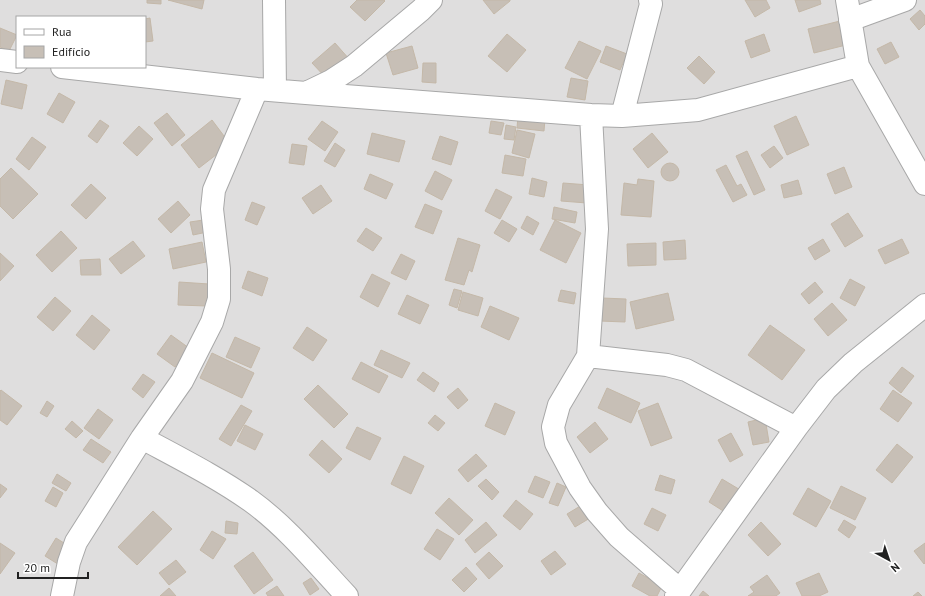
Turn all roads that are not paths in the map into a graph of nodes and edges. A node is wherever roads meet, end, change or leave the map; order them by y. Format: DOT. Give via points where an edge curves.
graph roads {
  1 [pos="274,0"];
  2 [pos="431,0"];
  3 [pos="650,0"];
  4 [pos="905,0"];
  5 [pos="848,10"];
  6 [pos="0,60"];
  7 [pos="16,62"];
  8 [pos="858,66"];
  9 [pos="71,68"];
  10 [pos="266,89"];
  11 [pos="306,92"];
  12 [pos="591,115"];
  13 [pos="622,116"];
  14 [pos="925,184"];
  15 [pos="925,305"];
  16 [pos="588,356"];
  17 [pos="796,428"];
  18 [pos="142,438"];
  19 [pos="678,593"];
  20 [pos="62,596"];
  21 [pos="347,596"];
  1 -- 10 [label="street"];
  2 -- 11 [label="street" via="354,66 331,81"];
  3 -- 13 [label="street"];
  4 -- 5 [label="street"];
  5 -- 8 [label="street"];
  6 -- 7 [label="street"];
  8 -- 13 [label="street" via="698,110"];
  8 -- 14 [label="street"];
  9 -- 10 [label="street"];
  10 -- 11 [label="street"];
  10 -- 18 [label="street" via="214,190 212,209 219,269 219,299 212,322 182,381"];
  11 -- 12 [label="street"];
  12 -- 13 [label="street"];
  12 -- 16 [label="street" via="596,229"];
  15 -- 17 [label="street" via="853,363 826,389"];
  16 -- 17 [label="street" via="686,370"];
  16 -- 19 [label="street" via="559,405 553,427 556,443 580,488 597,512 619,537"];
  17 -- 19 [label="street"];
  18 -- 20 [label="street" via="76,542"];
  18 -- 21 [label="street" via="252,501 284,529"];
}
